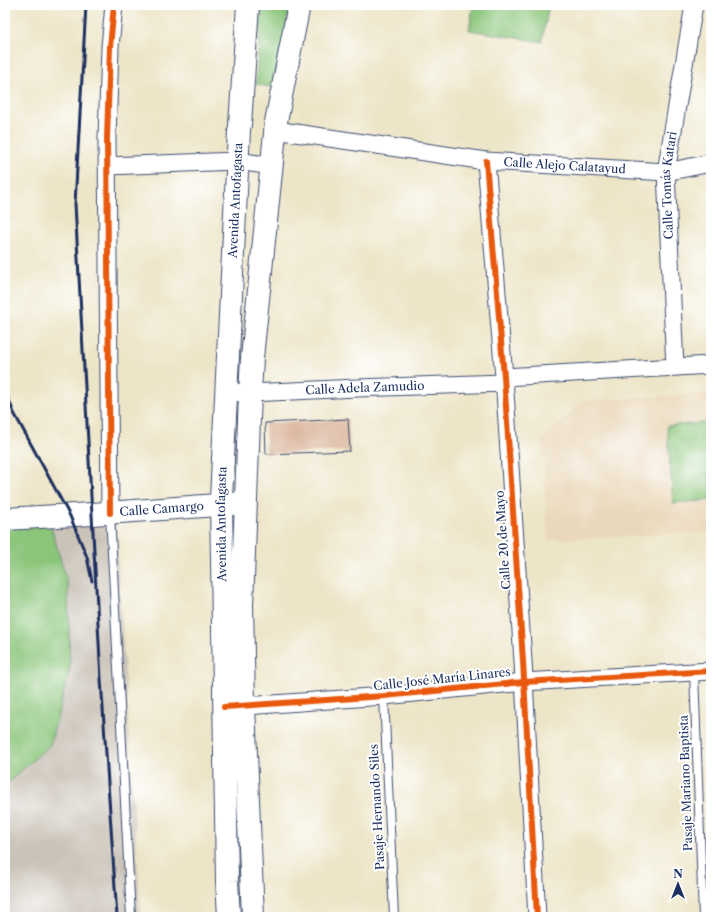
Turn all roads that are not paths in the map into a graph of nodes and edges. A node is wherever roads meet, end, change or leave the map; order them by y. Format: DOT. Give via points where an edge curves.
graph roads {
  1 [pos="114,5"];
  2 [pos="248,5"];
  3 [pos="299,5"];
  4 [pos="694,5"];
  5 [pos="239,128"];
  6 [pos="275,130"];
  7 [pos="237,161"];
  8 [pos="486,161"];
  9 [pos="711,163"];
  10 [pos="107,166"];
  11 [pos="272,166"];
  12 [pos="666,172"];
  13 [pos="711,365"];
  14 [pos="675,367"];
  15 [pos="504,380"];
  16 [pos="226,392"];
  17 [pos="250,393"];
  18 [pos="246,504"];
  19 [pos="221,505"];
  20 [pos="110,513"];
  21 [pos="5,519"];
  22 [pos="711,671"];
  23 [pos="694,672"];
  24 [pos="524,682"];
  25 [pos="384,696"];
  26 [pos="234,707"];
  27 [pos="131,917"];
  28 [pos="229,917"];
  29 [pos="253,917"];
  30 [pos="394,917"];
  31 [pos="537,917"];
  32 [pos="703,917"];
  1 -- 10 [label="street" via="110,47"];
  2 -- 5 [label="main road, Avenida Antofagasta"];
  3 -- 6 [label="main road, Avenida Antofagasta"];
  4 -- 12 [label="street, Calle Tomás Katari"];
  5 -- 6 [label="main road" via="243,142 259,149 270,144"];
  5 -- 7 [label="main road, Avenida Antofagasta"];
  6 -- 8 [label="street, Calle Alejo Calatayud"];
  6 -- 11 [label="main road, Avenida Antofagasta"];
  7 -- 10 [label="street"];
  7 -- 11 [label="street"];
  7 -- 16 [label="main road, Avenida Antofagasta"];
  8 -- 12 [label="street, Calle Alejo Calatayud"];
  8 -- 15 [label="street, Calle 20 de Mayo"];
  9 -- 12 [label="street, Calle Alejo Calatayud"];
  10 -- 20 [label="street"];
  11 -- 17 [label="main road, Avenida Antofagasta"];
  12 -- 14 [label="street, Calle Tomás Katari"];
  13 -- 14 [label="street, Calle Adela Zamudio"];
  14 -- 15 [label="street, Calle Adela Zamudio"];
  15 -- 17 [label="street, Calle Adela Zamudio"];
  15 -- 24 [label="street, Calle 20 de Mayo"];
  16 -- 17 [label="street, Calle Adela Zamudio"];
  16 -- 19 [label="main road, Avenida Antofagasta"];
  17 -- 18 [label="main road, Avenida Antofagasta"];
  18 -- 19 [label="main road, Calle Camargo"];
  18 -- 26 [label="main road, Avenida Antofagasta"];
  19 -- 20 [label="main road, Calle Camargo"];
  19 -- 26 [label="main road, Avenida Antofagasta"];
  20 -- 21 [label="main road, Calle Camargo"];
  20 -- 27 [label="lane"];
  22 -- 23 [label="street, Calle José María Linares"];
  23 -- 24 [label="street, Calle José María Linares"];
  23 -- 32 [label="lane, Pasaje Mariano Baptista"];
  24 -- 25 [label="street, Calle José María Linares"];
  24 -- 31 [label="street, Calle 20 de Mayo"];
  25 -- 26 [label="street, Calle José María Linares"];
  25 -- 30 [label="lane, Pasaje Hernando Siles"];
  26 -- 28 [label="main road, Avenida Antofagasta" via="227,881"];
  26 -- 29 [label="main road, Avenida Antofagasta"];
}
